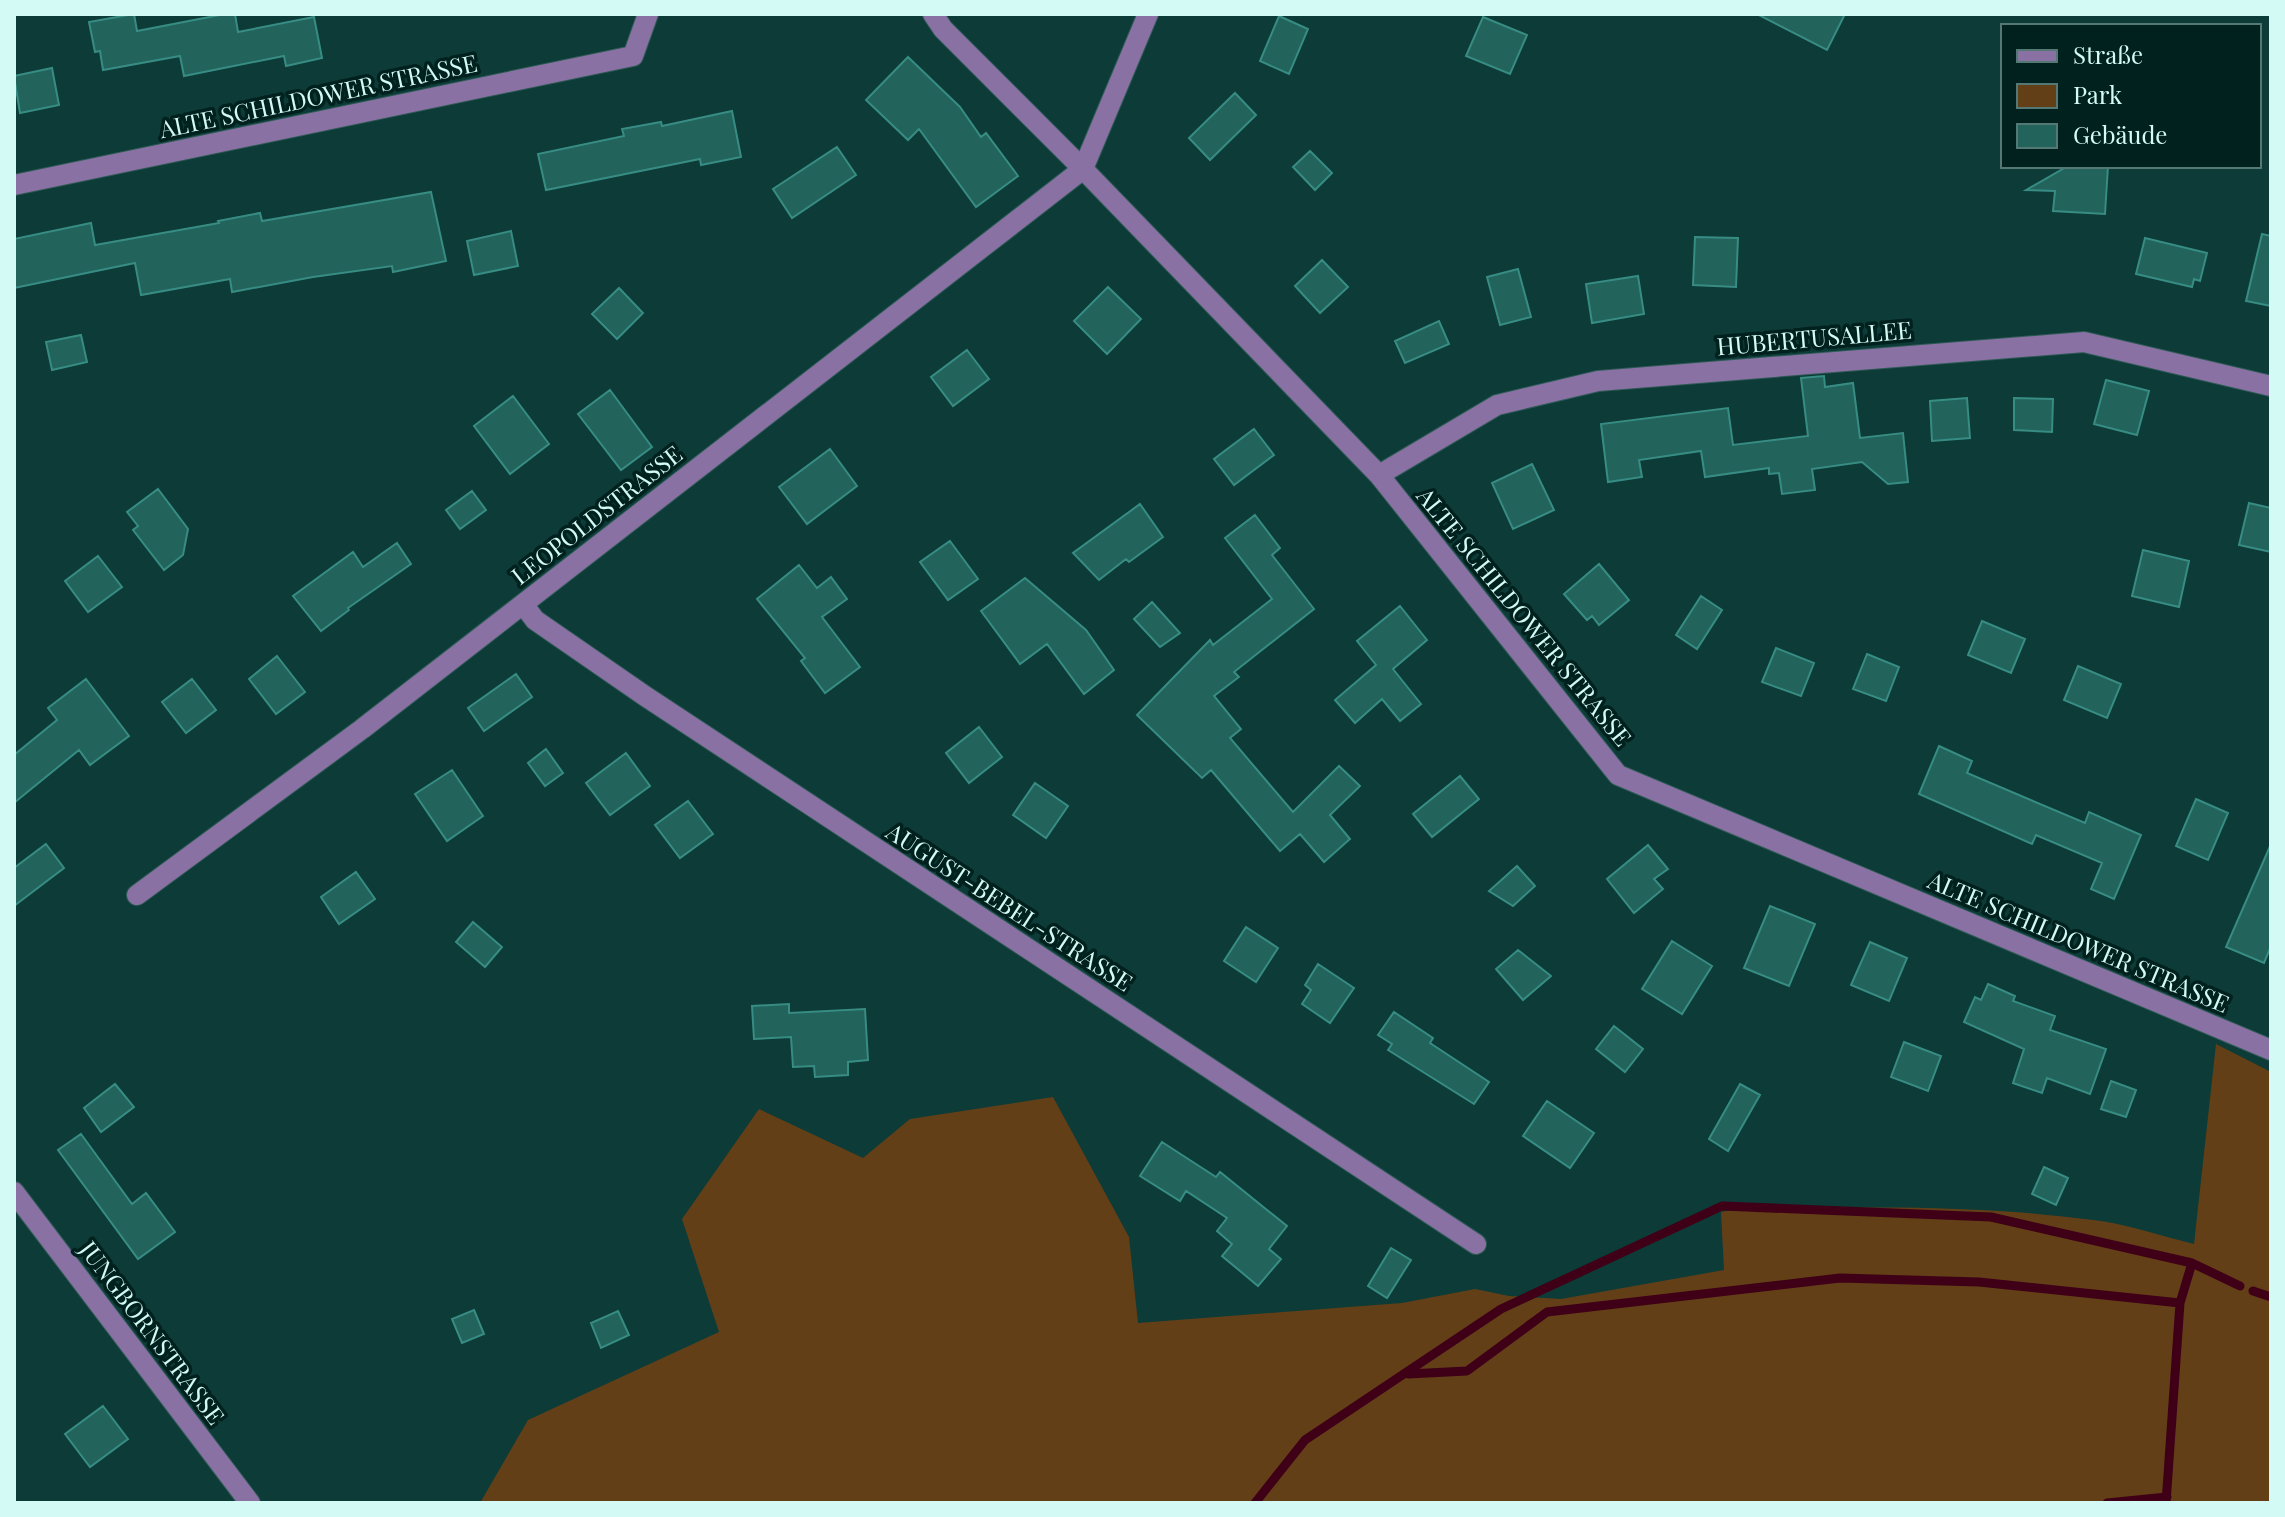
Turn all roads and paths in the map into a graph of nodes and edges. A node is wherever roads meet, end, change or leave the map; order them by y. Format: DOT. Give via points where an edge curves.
graph roads {
  1 [pos="648,14"];
  2 [pos="933,14"];
  3 [pos="1148,14"];
  4 [pos="1083,169"];
  5 [pos="14,185"];
  6 [pos="2271,386"];
  7 [pos="1379,475"];
  8 [pos="523,604"];
  9 [pos="137,895"];
  10 [pos="2271,1050"];
  11 [pos="14,1192"];
  12 [pos="1476,1244"];
  13 [pos="250,1503"];
  1 -- 5 [label="street, ALTE SCHILDOWER STRASSE" via="633,56"];
  2 -- 4 [label="street, ALTE SCHILDOWER STRASSE"];
  3 -- 4 [label="street"];
  4 -- 7 [label="street, ALTE SCHILDOWER STRASSE"];
  4 -- 8 [label="street, LEOPOLDSTRASSE"];
  6 -- 7 [label="street, HUBERTUSALLEE" via="2084,342 1598,381 1497,405"];
  7 -- 10 [label="street, ALTE SCHILDOWER STRASSE" via="1618,775"];
  8 -- 9 [label="street, LEOPOLDSTRASSE"];
  8 -- 12 [label="street, AUGUST-BEBEL-STRASSE" via="535,620 645,696"];
  11 -- 13 [label="street, JUNGBORNSTRASSE"];
}
